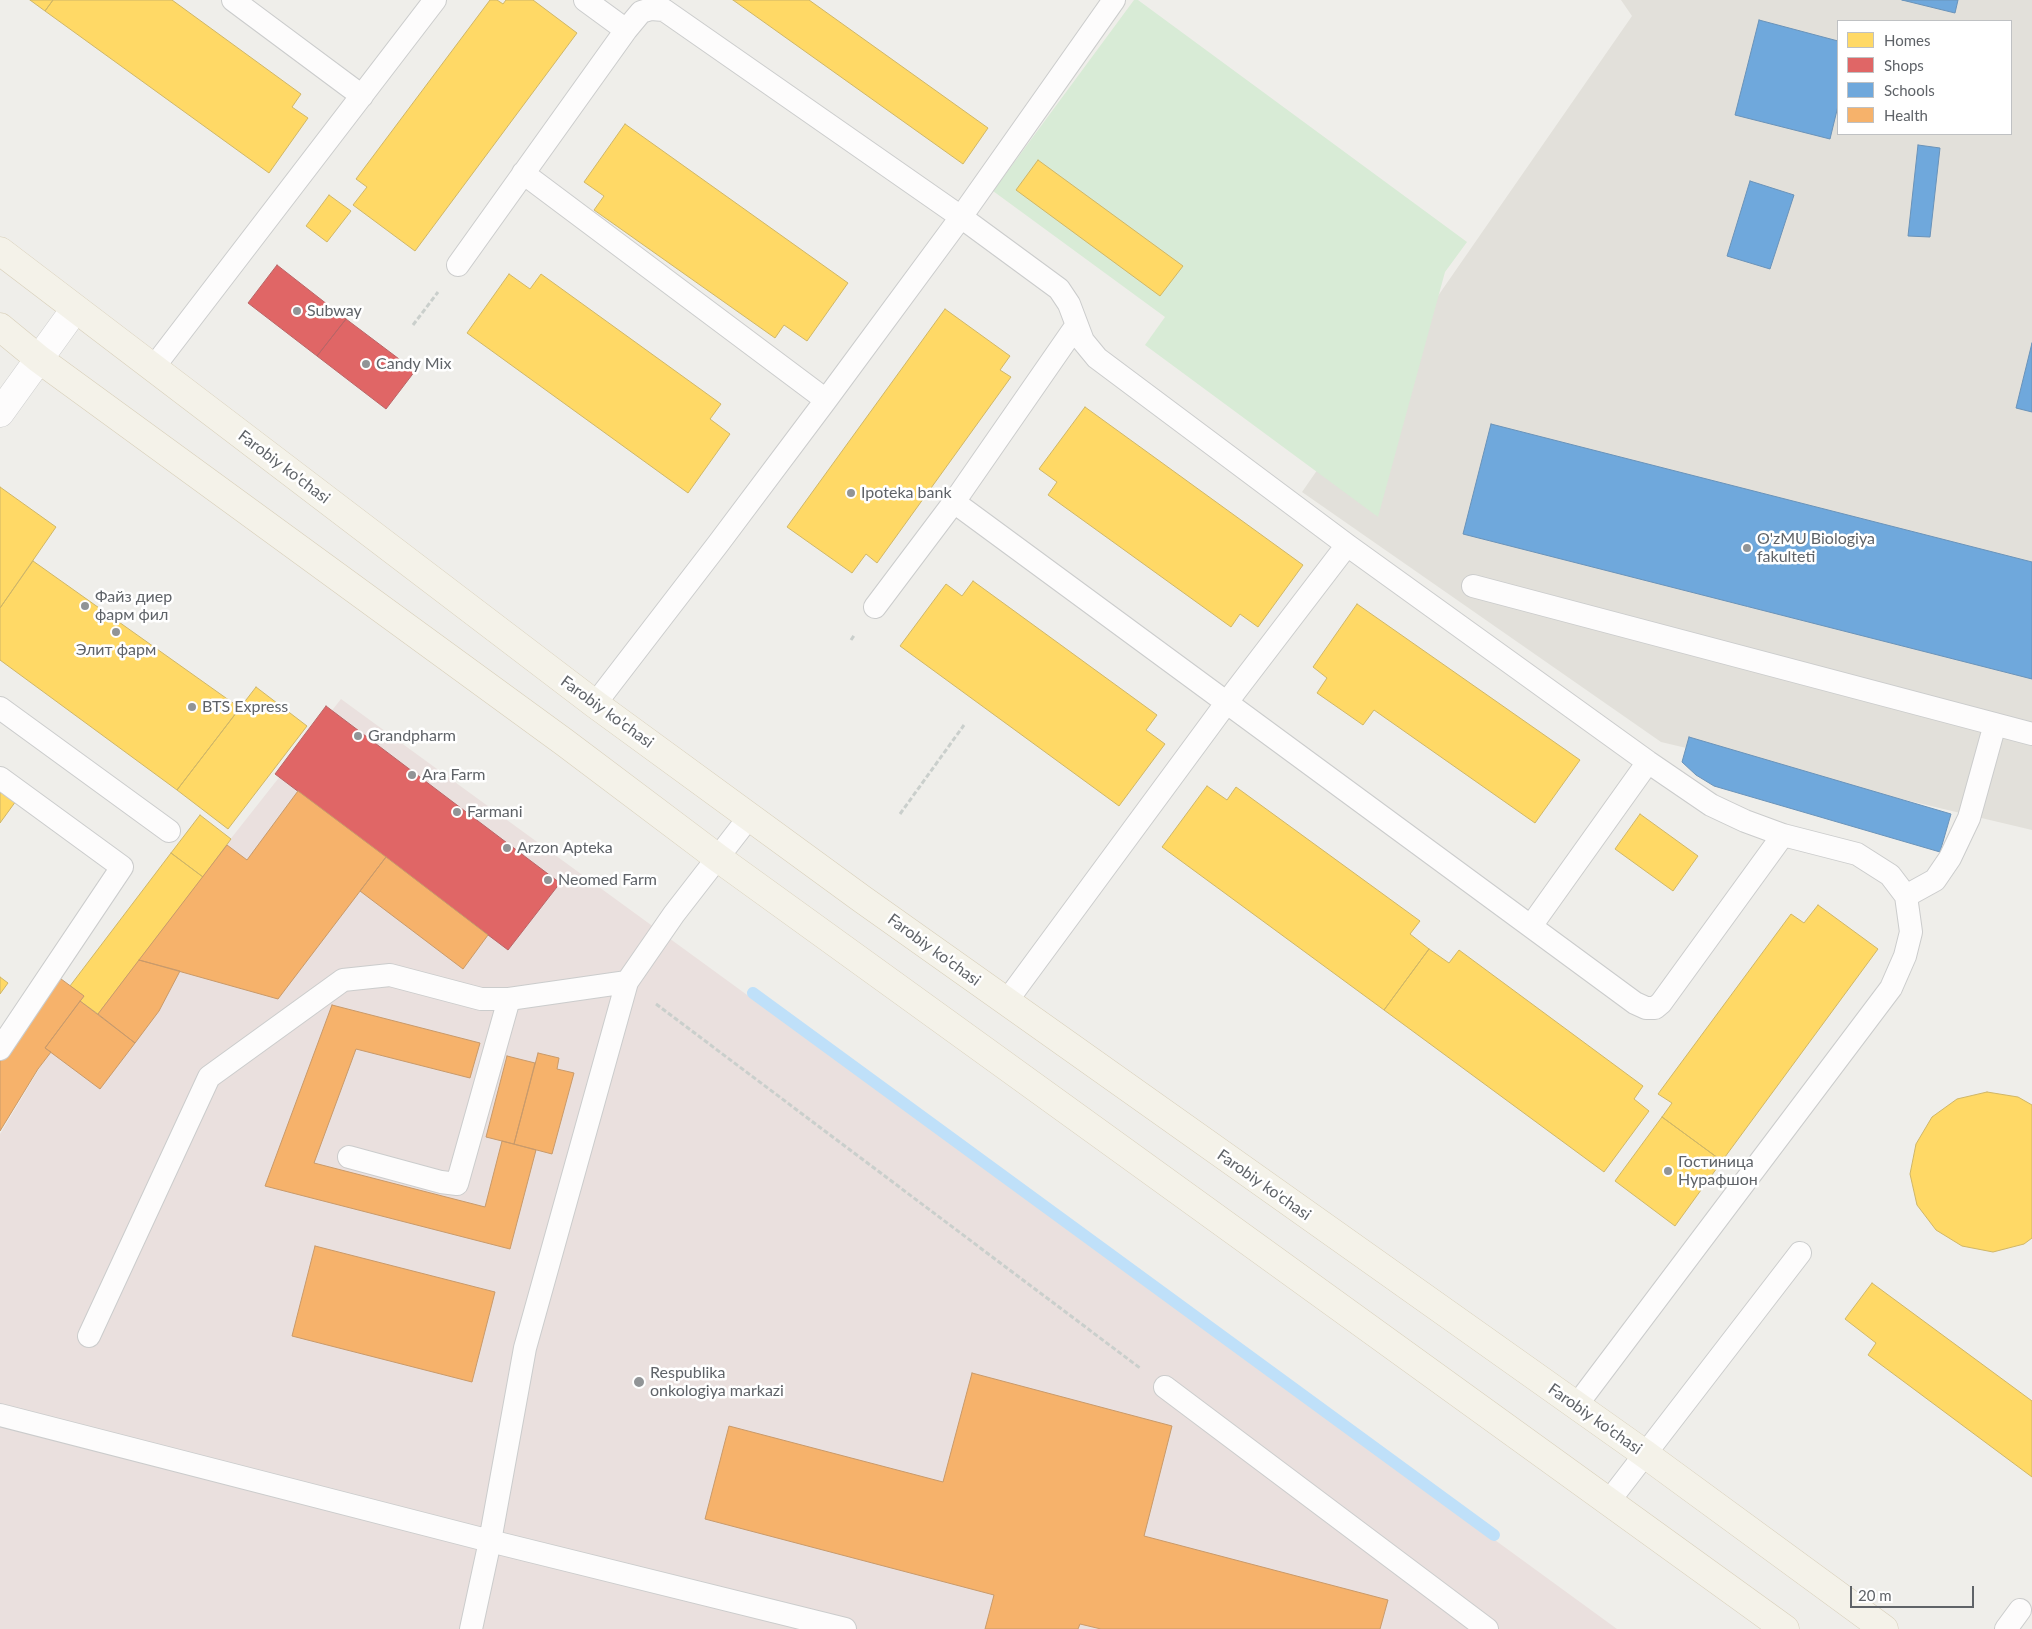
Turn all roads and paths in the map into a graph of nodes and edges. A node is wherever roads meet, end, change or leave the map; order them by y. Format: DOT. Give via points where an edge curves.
graph roads {
  1 [pos="233,0"];
  2 [pos="435,0"];
  3 [pos="585,0"];
  4 [pos="1114,0"];
  5 [pos="626,30"];
  6 [pos="362,96"];
  7 [pos="523,173"];
  8 [pos="961,217"];
  9 [pos="0,251"];
  10 [pos="458,265"];
  11 [pos="75,309"];
  12 [pos="413,325"];
  13 [pos="1076,326"];
  14 [pos="0,327"];
  15 [pos="40,359"];
  16 [pos="153,368"];
  17 [pos="826,400"];
  18 [pos="0,413"];
  19 [pos="954,502"];
  20 [pos="1347,545"];
  21 [pos="1473,586"];
  22 [pos="875,608"];
  23 [pos="1227,702"];
  24 [pos="595,704"];
  25 [pos="0,708"];
  26 [pos="1995,724"];
  27 [pos="964,725"];
  28 [pos="2032,734"];
  29 [pos="1648,762"];
  30 [pos="0,778"];
  31 [pos="900,814"];
  32 [pos="750,816"];
  33 [pos="169,831"];
  34 [pos="1783,835"];
  35 [pos="718,858"];
  36 [pos="1906,896"];
  37 [pos="1531,926"];
  38 [pos="627,982"];
  39 [pos="509,999"];
  40 [pos="1006,1002"];
  41 [pos="0,1049"];
  42 [pos="349,1158"];
  43 [pos="1800,1252"];
  44 [pos="89,1336"];
  45 [pos="1165,1386"];
  46 [pos="1576,1406"];
  47 [pos="0,1415"];
  48 [pos="1645,1454"];
  49 [pos="1609,1501"];
  50 [pos="490,1541"];
  51 [pos="2020,1610"];
  52 [pos="471,1629"];
  53 [pos="845,1629"];
  54 [pos="1488,1629"];
  55 [pos="1785,1629"];
  56 [pos="1884,1629"];
  57 [pos="2006,1629"];
  1 -- 6 [label="lane"];
  2 -- 6 [label="lane"];
  3 -- 5 [label="lane"];
  4 -- 8 [label="lane"];
  5 -- 7 [label="lane"];
  5 -- 8 [label="lane" via="642,12 664,10"];
  6 -- 16 [label="lane"];
  7 -- 10 [label="lane"];
  7 -- 17 [label="lane"];
  8 -- 13 [label="lane" via="1060,289"];
  8 -- 17 [label="lane"];
  9 -- 11 [label="main road, Farobiy ko'chasi"];
  10 -- 12 [label="path"];
  11 -- 15 [label="street"];
  11 -- 16 [label="main road, Farobiy ko'chasi"];
  13 -- 19 [label="lane"];
  13 -- 20 [label="lane" via="1097,358"];
  14 -- 15 [label="main road"];
  15 -- 18 [label="street"];
  15 -- 35 [label="main road"];
  16 -- 24 [label="main road, Farobiy ko'chasi"];
  17 -- 24 [label="lane"];
  19 -- 22 [label="lane"];
  19 -- 23 [label="lane"];
  20 -- 23 [label="lane"];
  20 -- 29 [label="lane"];
  21 -- 26 [label="lane"];
  23 -- 37 [label="lane"];
  23 -- 40 [label="lane"];
  24 -- 32 [label="main road, Farobiy ko'chasi"];
  25 -- 33 [label="lane"];
  26 -- 28 [label="lane"];
  26 -- 36 [label="lane" via="1969,818 1950,858 1935,880"];
  27 -- 31 [label="path"];
  29 -- 34 [label="lane" via="1711,804 1744,821"];
  29 -- 37 [label="lane"];
  30 -- 41 [label="lane" via="122,867"];
  32 -- 35 [label="lane"];
  32 -- 40 [label="main road, Farobiy ko'chasi"];
  34 -- 36 [label="lane" via="1857,854 1890,876"];
  34 -- 37 [label="lane" via="1655,1008 1635,1003"];
  35 -- 38 [label="lane"];
  35 -- 49 [label="main road"];
  36 -- 46 [label="lane" via="1911,932 1891,988"];
  38 -- 39 [label="lane"];
  38 -- 45 [label="path"];
  38 -- 50 [label="lane" via="525,1348"];
  39 -- 42 [label="lane" via="457,1184"];
  39 -- 44 [label="lane" via="481,999 390,975 343,980 209,1076"];
  40 -- 46 [label="main road, Farobiy ko'chasi"];
  43 -- 48 [label="lane"];
  45 -- 54 [label="lane"];
  46 -- 48 [label="main road, Farobiy ko'chasi"];
  47 -- 50 [label="lane"];
  48 -- 49 [label="lane"];
  48 -- 56 [label="main road, Farobiy ko'chasi"];
  49 -- 55 [label="main road"];
  50 -- 52 [label="lane"];
  50 -- 53 [label="lane"];
  51 -- 57 [label="lane"];
}
